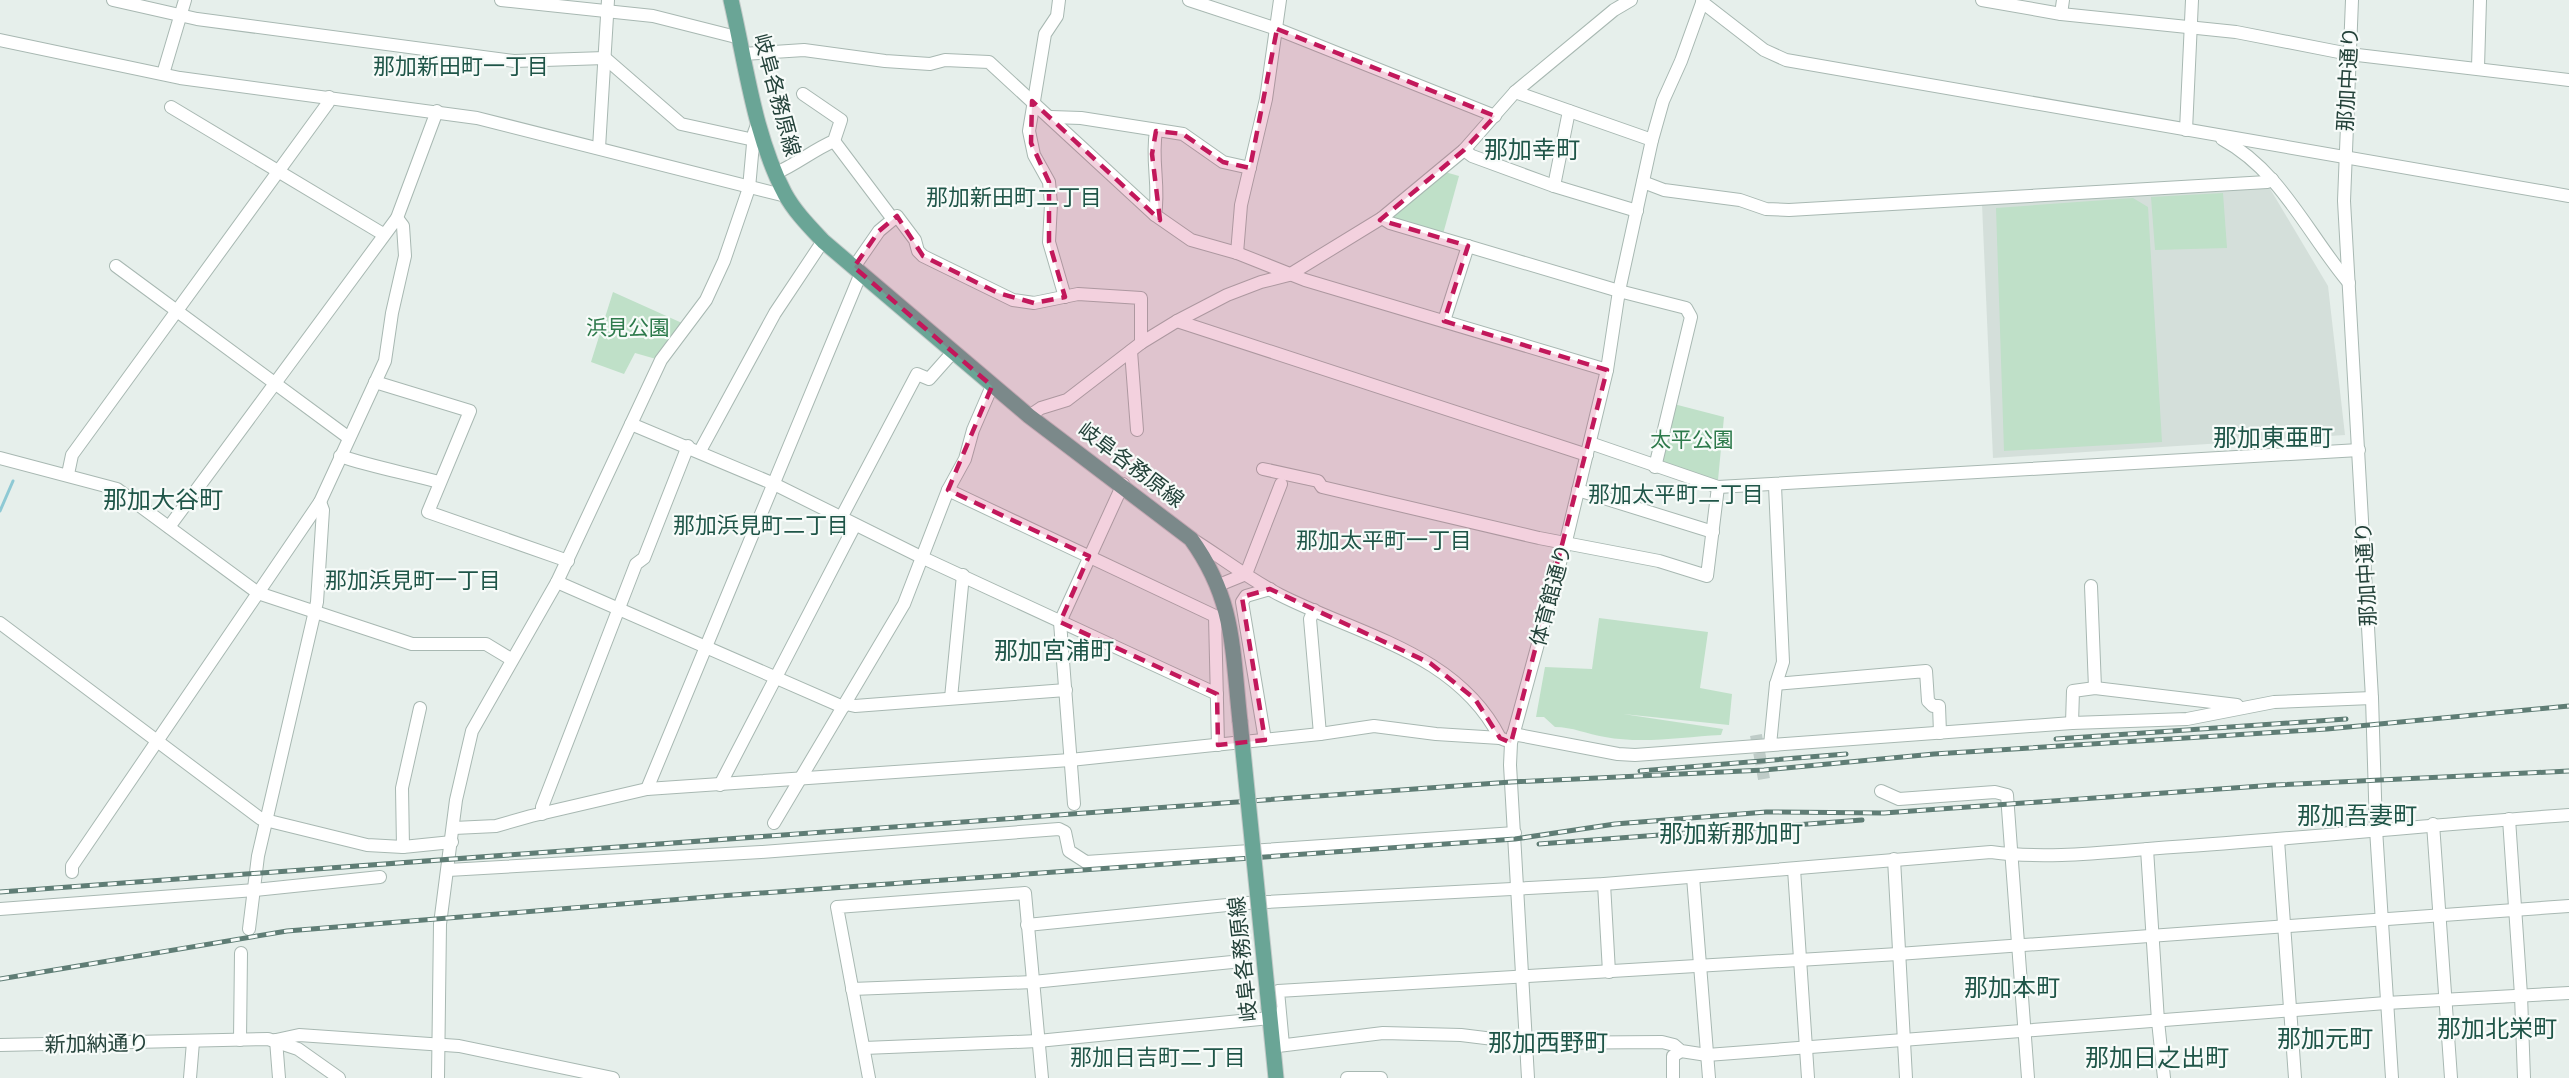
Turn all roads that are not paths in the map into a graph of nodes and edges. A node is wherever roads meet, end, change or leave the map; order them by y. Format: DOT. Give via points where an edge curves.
graph roads {
  1 [pos="113,0"];
  2 [pos="185,0"];
  3 [pos="501,0"];
  4 [pos="730,0"];
  5 [pos="1059,0"];
  6 [pos="1189,0"];
  7 [pos="1280,0"];
  8 [pos="1631,0"];
  9 [pos="1982,0"];
  10 [pos="2063,0"];
  11 [pos="2192,0"];
  12 [pos="2352,0"];
  13 [pos="2480,0"];
  14 [pos="1703,1"];
  15 [pos="608,5"];
  16 [pos="181,14"];
  17 [pos="2061,14"];
  18 [pos="2191,27"];
  19 [pos="1277,29"];
  20 [pos="740,38"];
  21 [pos="0,40"];
  22 [pos="743,54"];
  23 [pos="2349,54"];
  24 [pos="605,58"];
  25 [pos="2478,67"];
  26 [pos="163,74"];
  27 [pos="2569,80"];
  28 [pos="1515,92"];
  29 [pos="803,94"];
  30 [pos="329,97"];
  31 [pos="1032,101"];
  32 [pos="171,107"];
  33 [pos="437,111"];
  34 [pos="1569,111"];
  35 [pos="1495,116"];
  36 [pos="1051,117"];
  37 [pos="758,122"];
  38 [pos="2186,130"];
  39 [pos="1156,131"];
  40 [pos="2213,134"];
  41 [pos="754,140"];
  42 [pos="1652,140"];
  43 [pos="834,141"];
  44 [pos="599,148"];
  45 [pos="1464,150"];
  46 [pos="2344,157"];
  47 [pos="1250,168"];
  48 [pos="280,172"];
  49 [pos="776,173"];
  50 [pos="2272,179"];
  51 [pos="1643,182"];
  52 [pos="1554,186"];
  53 [pos="749,188"];
  54 [pos="786,196"];
  55 [pos="2569,196"];
  56 [pos="1637,211"];
  57 [pos="1155,215"];
  58 [pos="397,218"];
  59 [pos="892,218"];
  60 [pos="1383,218"];
  61 [pos="383,234"];
  62 [pos="823,241"];
  63 [pos="1468,246"];
  64 [pos="1237,253"];
  65 [pos="116,266"];
  66 [pos="857,270"];
  67 [pos="1289,275"];
  68 [pos="2349,283"];
  69 [pos="1619,291"];
  70 [pos="1065,297"];
  71 [pos="177,312"];
  72 [pos="1177,321"];
  73 [pos="1444,321"];
  74 [pos="1136,347"];
  75 [pos="952,352"];
  76 [pos="1607,370"];
  77 [pos="375,382"];
  78 [pos="275,384"];
  79 [pos="992,386"];
  80 [pos="1029,416"];
  81 [pos="630,424"];
  82 [pos="1137,430"];
  83 [pos="349,438"];
  84 [pos="1590,442"];
  85 [pos="694,449"];
  86 [pos="2359,450"];
  87 [pos="1587,455"];
  88 [pos="340,456"];
  89 [pos="0,458"];
  90 [pos="1655,467"];
  91 [pos="1263,469"];
  92 [pos="68,474"];
  93 [pos="439,482"];
  94 [pos="774,484"];
  95 [pos="1123,484"];
  96 [pos="1281,484"];
  97 [pos="1775,486"];
  98 [pos="1718,488"];
  99 [pos="948,490"];
  100 [pos="1578,490"];
  101 [pos="320,502"];
  102 [pos="842,518"];
  103 [pos="855,525"];
  104 [pos="169,527"];
  105 [pos="1713,532"];
  106 [pos="1191,539"];
  107 [pos="1566,541"];
  108 [pos="1089,556"];
  109 [pos="921,557"];
  110 [pos="568,561"];
  111 [pos="1246,574"];
  112 [pos="963,575"];
  113 [pos="557,582"];
  114 [pos="1219,585"];
  115 [pos="2091,586"];
  116 [pos="1270,589"];
  117 [pos="258,593"];
  118 [pos="619,609"];
  119 [pos="1314,610"];
  120 [pos="315,614"];
  121 [pos="1060,622"];
  122 [pos="0,623"];
  123 [pos="705,645"];
  124 [pos="511,659"];
  125 [pos="776,677"];
  126 [pos="1776,684"];
  127 [pos="2095,688"];
  128 [pos="1066,690"];
  129 [pos="1217,694"];
  130 [pos="951,698"];
  131 [pos="2372,698"];
  132 [pos="844,706"];
  133 [pos="2243,706"];
  134 [pos="420,708"];
  135 [pos="2072,723"];
  136 [pos="1940,732"];
  137 [pos="1320,734"];
  138 [pos="1508,738"];
  139 [pos="1265,740"];
  140 [pos="157,742"];
  141 [pos="1218,745"];
  142 [pos="1770,745"];
  143 [pos="1070,759"];
  144 [pos="798,779"];
  145 [pos="720,785"];
  146 [pos="647,789"];
  147 [pos="1881,791"];
  148 [pos="1074,804"];
  149 [pos="542,814"];
  150 [pos="2569,815"];
  151 [pos="2509,819"];
  152 [pos="268,822"];
  153 [pos="774,822"];
  154 [pos="2433,824"];
  155 [pos="454,828"];
  156 [pos="2376,829"];
  157 [pos="1515,833"];
  158 [pos="2278,840"];
  159 [pos="452,842"];
  160 [pos="403,847"];
  161 [pos="2147,849"];
  162 [pos="2013,855"];
  163 [pos="1894,859"];
  164 [pos="1794,869"];
  165 [pos="448,870"];
  166 [pos="72,872"];
  167 [pos="380,877"];
  168 [pos="1693,878"];
  169 [pos="1604,884"];
  170 [pos="1517,888"];
  171 [pos="255,890"];
  172 [pos="2569,906"];
  173 [pos="0,909"];
  174 [pos="2515,910"];
  175 [pos="2440,915"];
  176 [pos="2382,918"];
  177 [pos="1027,925"];
  178 [pos="2284,926"];
  179 [pos="249,929"];
  180 [pos="2151,936"];
  181 [pos="2019,945"];
  182 [pos="241,953"];
  183 [pos="1898,954"];
  184 [pos="1800,960"];
  185 [pos="1242,961"];
  186 [pos="1700,966"];
  187 [pos="1609,972"];
  188 [pos="1523,978"];
  189 [pos="1032,982"];
  190 [pos="852,989"];
  191 [pos="2569,993"];
  192 [pos="2521,996"];
  193 [pos="2446,1000"];
  194 [pos="2386,1003"];
  195 [pos="2290,1010"];
  196 [pos="1269,1013"];
  197 [pos="2158,1021"];
  198 [pos="2025,1031"];
  199 [pos="240,1040"];
  200 [pos="276,1040"];
  201 [pos="1904,1040"];
  202 [pos="193,1041"];
  203 [pos="1038,1041"];
  204 [pos="1526,1043"];
  205 [pos="0,1045"];
  206 [pos="437,1045"];
  207 [pos="1278,1046"];
  208 [pos="1806,1047"];
  209 [pos="864,1048"];
  210 [pos="1681,1051"];
  211 [pos="1707,1055"];
  212 [pos="190,1078"];
  213 [pos="279,1078"];
  214 [pos="339,1078"];
  215 [pos="438,1078"];
  216 [pos="613,1078"];
  217 [pos="869,1078"];
  218 [pos="1042,1078"];
  219 [pos="1276,1078"];
  220 [pos="1347,1078"];
  221 [pos="1381,1078"];
  222 [pos="1528,1078"];
  223 [pos="1673,1078"];
  224 [pos="1709,1078"];
  225 [pos="1808,1078"];
  226 [pos="1906,1078"];
  227 [pos="2028,1078"];
  228 [pos="2164,1078"];
  229 [pos="2295,1078"];
  230 [pos="2392,1078"];
  231 [pos="2451,1078"];
  232 [pos="2524,1078"];
  1 -- 16 [label="street"];
  2 -- 16 [label="street"];
  3 -- 15 [label="street"];
  4 -- 20 [label="main road, 岐阜各務原線"];
  5 -- 31 [label="street" via="1054,22 1045,34"];
  6 -- 19 [label="street"];
  7 -- 19 [label="street"];
  8 -- 28 [label="street"];
  9 -- 17 [label="street"];
  10 -- 17 [label="street"];
  11 -- 18 [label="street"];
  12 -- 23 [label="street, 那加中通り"];
  13 -- 25 [label="street"];
  14 -- 38 [label="street" via="1764,50 1786,60"];
  14 -- 42 [label="street" via="1663,101"];
  15 -- 20 [label="street"];
  15 -- 24 [label="street"];
  16 -- 24 [label="street" via="514,61"];
  16 -- 26 [label="street"];
  17 -- 18 [label="street"];
  18 -- 23 [label="street"];
  18 -- 38 [label="street"];
  19 -- 35 [label="street"];
  19 -- 47 [label="street"];
  20 -- 22 [label="main road, 岐阜各務原線"];
  21 -- 26 [label="street"];
  22 -- 31 [label="street" via="804,50 930,64 945,60 989,62"];
  22 -- 37 [label="main road, 岐阜各務原線"];
  23 -- 25 [label="street"];
  23 -- 46 [label="street, 那加中通り"];
  24 -- 41 [label="street" via="681,124"];
  24 -- 44 [label="street"];
  25 -- 27 [label="street"];
  26 -- 30 [label="street"];
  28 -- 34 [label="street"];
  28 -- 35 [label="street"];
  29 -- 43 [label="street" via="841,120"];
  30 -- 33 [label="street"];
  30 -- 48 [label="street"];
  31 -- 36 [label="street"];
  31 -- 70 [label="street" via="1031,143 1049,183 1048,242"];
  32 -- 48 [label="street"];
  33 -- 44 [label="street"];
  33 -- 58 [label="street"];
  34 -- 42 [label="street"];
  34 -- 52 [label="street"];
  35 -- 45 [label="street"];
  36 -- 39 [label="street"];
  36 -- 57 [label="street"];
  37 -- 41 [label="street"];
  37 -- 49 [label="main road, 岐阜各務原線"];
  38 -- 40 [label="street"];
  39 -- 47 [label="street" via="1182,134 1223,162"];
  39 -- 57 [label="street" via="1152,154 1158,199"];
  40 -- 46 [label="street"];
  40 -- 50 [label="street" via="2249,156"];
  41 -- 53 [label="street"];
  42 -- 51 [label="street"];
  43 -- 49 [label="street" via="813,149 798,164"];
  43 -- 59 [label="street"];
  44 -- 53 [label="street"];
  45 -- 52 [label="street"];
  45 -- 60 [label="street"];
  46 -- 55 [label="street"];
  46 -- 68 [label="street, 那加中通り"];
  47 -- 64 [label="street" via="1241,205"];
  48 -- 61 [label="street"];
  48 -- 71 [label="street"];
  49 -- 54 [label="main road, 岐阜各務原線"];
  50 -- 51 [label="street" via="1789,210 1664,190"];
  50 -- 68 [label="street"];
  51 -- 56 [label="street"];
  52 -- 56 [label="street"];
  53 -- 54 [label="street"];
  53 -- 81 [label="street" via="706,300 661,360"];
  54 -- 62 [label="main road, 岐阜各務原線"];
  56 -- 69 [label="street"];
  57 -- 64 [label="street" via="1191,240"];
  58 -- 61 [label="street"];
  58 -- 77 [label="street" via="403,226 405,256 385,361"];
  59 -- 66 [label="street"];
  59 -- 70 [label="street" via="897,216 923,256 1013,300 1034,303"];
  60 -- 63 [label="street"];
  60 -- 67 [label="street"];
  61 -- 78 [label="street"];
  62 -- 66 [label="main road, 岐阜各務原線"];
  62 -- 85 [label="street"];
  63 -- 69 [label="street"];
  63 -- 73 [label="street"];
  64 -- 67 [label="street"];
  65 -- 71 [label="street"];
  66 -- 75 [label="main road, 岐阜各務原線"];
  66 -- 94 [label="street"];
  67 -- 72 [label="street" via="1227,295"];
  67 -- 73 [label="street"];
  68 -- 86 [label="street, 那加中通り"];
  69 -- 76 [label="street"];
  69 -- 90 [label="street" via="1686,308 1691,317"];
  70 -- 74 [label="street" via="1093,294 1141,298"];
  71 -- 78 [label="street"];
  71 -- 92 [label="street" via="72,455"];
  72 -- 74 [label="street"];
  72 -- 87 [label="street"];
  73 -- 76 [label="street"];
  74 -- 80 [label="street" via="1067,400"];
  74 -- 82 [label="street"];
  75 -- 79 [label="main road, 岐阜各務原線"];
  75 -- 102 [label="street" via="929,379 918,374"];
  76 -- 84 [label="street, 体育館通り"];
  77 -- 83 [label="street"];
  77 -- 93 [label="street" via="470,411"];
  78 -- 83 [label="street"];
  78 -- 104 [label="street"];
  79 -- 80 [label="main road, 岐阜各務原線"];
  79 -- 99 [label="street" via="965,459"];
  80 -- 95 [label="main road, 岐阜各務原線"];
  81 -- 85 [label="street"];
  81 -- 110 [label="street"];
  83 -- 88 [label="street"];
  84 -- 87 [label="street, 体育館通り"];
  84 -- 90 [label="street"];
  85 -- 94 [label="street"];
  85 -- 118 [label="street" via="644,558 636,564"];
  86 -- 97 [label="street"];
  86 -- 131 [label="street, 那加中通り"];
  87 -- 100 [label="street, 体育館通り"];
  88 -- 93 [label="street"];
  88 -- 101 [label="street"];
  89 -- 92 [label="street"];
  90 -- 98 [label="street"];
  91 -- 107 [label="street" via="1317,481 1322,487"];
  92 -- 104 [label="street" via="117,489"];
  93 -- 110 [label="street" via="428,512"];
  94 -- 102 [label="street"];
  94 -- 123 [label="street"];
  95 -- 106 [label="main road, 岐阜各務原線"];
  95 -- 108 [label="street"];
  96 -- 111 [label="street"];
  97 -- 98 [label="street"];
  97 -- 126 [label="street" via="1783,662"];
  98 -- 105 [label="street"];
  99 -- 108 [label="street"];
  99 -- 109 [label="street"];
  100 -- 105 [label="street"];
  100 -- 107 [label="street, 体育館通り"];
  101 -- 117 [label="street"];
  101 -- 120 [label="street" via="323,510"];
  102 -- 103 [label="street"];
  103 -- 109 [label="street"];
  103 -- 125 [label="street"];
  104 -- 117 [label="street"];
  105 -- 107 [label="street" via="1707,576"];
  106 -- 111 [label="street"];
  106 -- 114 [label="main road, 岐阜各務原線"];
  107 -- 138 [label="street, 体育館通り"];
  108 -- 121 [label="street"];
  108 -- 129 [label="street" via="1215,616"];
  109 -- 112 [label="street"];
  109 -- 132 [label="street" via="904,604"];
  110 -- 113 [label="street"];
  111 -- 114 [label="street"];
  111 -- 116 [label="street"];
  112 -- 121 [label="street"];
  112 -- 130 [label="street"];
  113 -- 118 [label="street"];
  113 -- 124 [label="street"];
  114 -- 196 [label="main road, 岐阜各務原線, bridge" via="1230,626"];
  115 -- 127 [label="street"];
  116 -- 119 [label="street"];
  116 -- 139 [label="street" via="1246,596 1242,602"];
  117 -- 120 [label="street"];
  117 -- 140 [label="street"];
  118 -- 123 [label="street"];
  118 -- 149 [label="street"];
  119 -- 137 [label="street" via="1310,619"];
  119 -- 138 [label="street" via="1452,677"];
  120 -- 124 [label="street" via="412,644 486,644"];
  120 -- 152 [label="street"];
  121 -- 128 [label="street"];
  121 -- 129 [label="street"];
  122 -- 140 [label="street"];
  123 -- 125 [label="street"];
  123 -- 146 [label="street"];
  124 -- 155 [label="street" via="472,731 462,767"];
  125 -- 132 [label="street"];
  125 -- 145 [label="street"];
  126 -- 136 [label="street" via="1926,671 1928,701 1939,706"];
  126 -- 142 [label="street"];
  127 -- 133 [label="street"];
  127 -- 135 [label="street" via="2073,691"];
  128 -- 130 [label="street"];
  128 -- 143 [label="street"];
  129 -- 141 [label="street"];
  130 -- 132 [label="street"];
  131 -- 133 [label="street"];
  131 -- 156 [label="street, 那加中通り"];
  132 -- 144 [label="street"];
  133 -- 135 [label="street" via="2187,719"];
  134 -- 160 [label="street" via="402,788"];
  135 -- 136 [label="street"];
  136 -- 142 [label="street"];
  137 -- 138 [label="street" via="1374,726"];
  137 -- 139 [label="street"];
  138 -- 142 [label="street" via="1618,754"];
  138 -- 157 [label="street"];
  139 -- 141 [label="street"];
  140 -- 152 [label="street"];
  140 -- 166 [label="street" via="72,866"];
  141 -- 143 [label="street"];
  143 -- 144 [label="street"];
  143 -- 148 [label="street"];
  144 -- 145 [label="street"];
  144 -- 153 [label="street"];
  145 -- 146 [label="street"];
  146 -- 149 [label="street"];
  147 -- 162 [label="street" via="1899,799 1995,792 2007,795"];
  149 -- 155 [label="street" via="496,826"];
  150 -- 151 [label="street"];
  151 -- 154 [label="street"];
  151 -- 174 [label="street"];
  152 -- 160 [label="street" via="367,845"];
  152 -- 171 [label="street" via="258,856"];
  154 -- 156 [label="street"];
  154 -- 175 [label="street"];
  155 -- 159 [label="street"];
  156 -- 158 [label="street"];
  156 -- 176 [label="street, 那加中通り"];
  157 -- 165 [label="street" via="1086,862 1069,851 1065,832 1059,829"];
  157 -- 170 [label="street"];
  158 -- 161 [label="street"];
  158 -- 178 [label="street"];
  159 -- 160 [label="street"];
  159 -- 165 [label="street"];
  161 -- 162 [label="street"];
  161 -- 180 [label="street"];
  162 -- 163 [label="street" via="1991,852"];
  162 -- 181 [label="street"];
  163 -- 164 [label="street"];
  163 -- 183 [label="street"];
  164 -- 168 [label="street"];
  164 -- 184 [label="street"];
  165 -- 206 [label="street" via="439,943"];
  167 -- 171 [label="street"];
  168 -- 169 [label="street"];
  168 -- 186 [label="street"];
  169 -- 170 [label="street"];
  169 -- 187 [label="street"];
  170 -- 177 [label="street" via="1247,903"];
  170 -- 188 [label="street"];
  171 -- 173 [label="street"];
  171 -- 179 [label="street"];
  172 -- 174 [label="street"];
  174 -- 175 [label="street"];
  174 -- 192 [label="street"];
  175 -- 176 [label="street"];
  175 -- 193 [label="street"];
  176 -- 178 [label="street"];
  176 -- 194 [label="street, 那加中通り"];
  177 -- 189 [label="street"];
  177 -- 190 [label="street" via="1025,893 837,907"];
  178 -- 180 [label="street"];
  178 -- 195 [label="street"];
  180 -- 181 [label="street"];
  180 -- 197 [label="street"];
  181 -- 183 [label="street"];
  181 -- 198 [label="street"];
  182 -- 199 [label="street"];
  183 -- 184 [label="street"];
  183 -- 201 [label="street"];
  184 -- 186 [label="street"];
  184 -- 208 [label="street"];
  185 -- 189 [label="street"];
  186 -- 187 [label="street"];
  186 -- 211 [label="street"];
  187 -- 188 [label="street"];
  188 -- 204 [label="street"];
  188 -- 207 [label="street" via="1278,991"];
  189 -- 190 [label="street"];
  189 -- 203 [label="street"];
  190 -- 209 [label="street"];
  191 -- 192 [label="street"];
  192 -- 193 [label="street"];
  192 -- 232 [label="street"];
  193 -- 194 [label="street"];
  193 -- 231 [label="street"];
  194 -- 195 [label="street"];
  194 -- 230 [label="street, 那加中通り"];
  195 -- 197 [label="street"];
  195 -- 229 [label="street"];
  196 -- 203 [label="street"];
  196 -- 207 [label="main road, 岐阜各務原線"];
  197 -- 198 [label="street"];
  197 -- 228 [label="street"];
  198 -- 201 [label="street"];
  198 -- 227 [label="street"];
  199 -- 200 [label="street"];
  199 -- 202 [label="street, 新加納通り"];
  200 -- 206 [label="street" via="299,1035"];
  200 -- 213 [label="street"];
  200 -- 214 [label="street" via="298,1049"];
  201 -- 208 [label="street"];
  201 -- 226 [label="street"];
  202 -- 205 [label="street, 新加納通り"];
  202 -- 212 [label="street"];
  203 -- 209 [label="street"];
  203 -- 218 [label="street"];
  204 -- 207 [label="street" via="1461,1035 1383,1033"];
  204 -- 210 [label="street" via="1662,1042"];
  204 -- 222 [label="street"];
  206 -- 215 [label="street"];
  206 -- 216 [label="street" via="459,1046"];
  207 -- 219 [label="main road, 岐阜各務原線"];
  208 -- 211 [label="street"];
  208 -- 225 [label="street"];
  209 -- 217 [label="street"];
  210 -- 211 [label="street"];
  210 -- 223 [label="street" via="1673,1056"];
  211 -- 224 [label="street"];
  220 -- 221 [label="street"];
}
